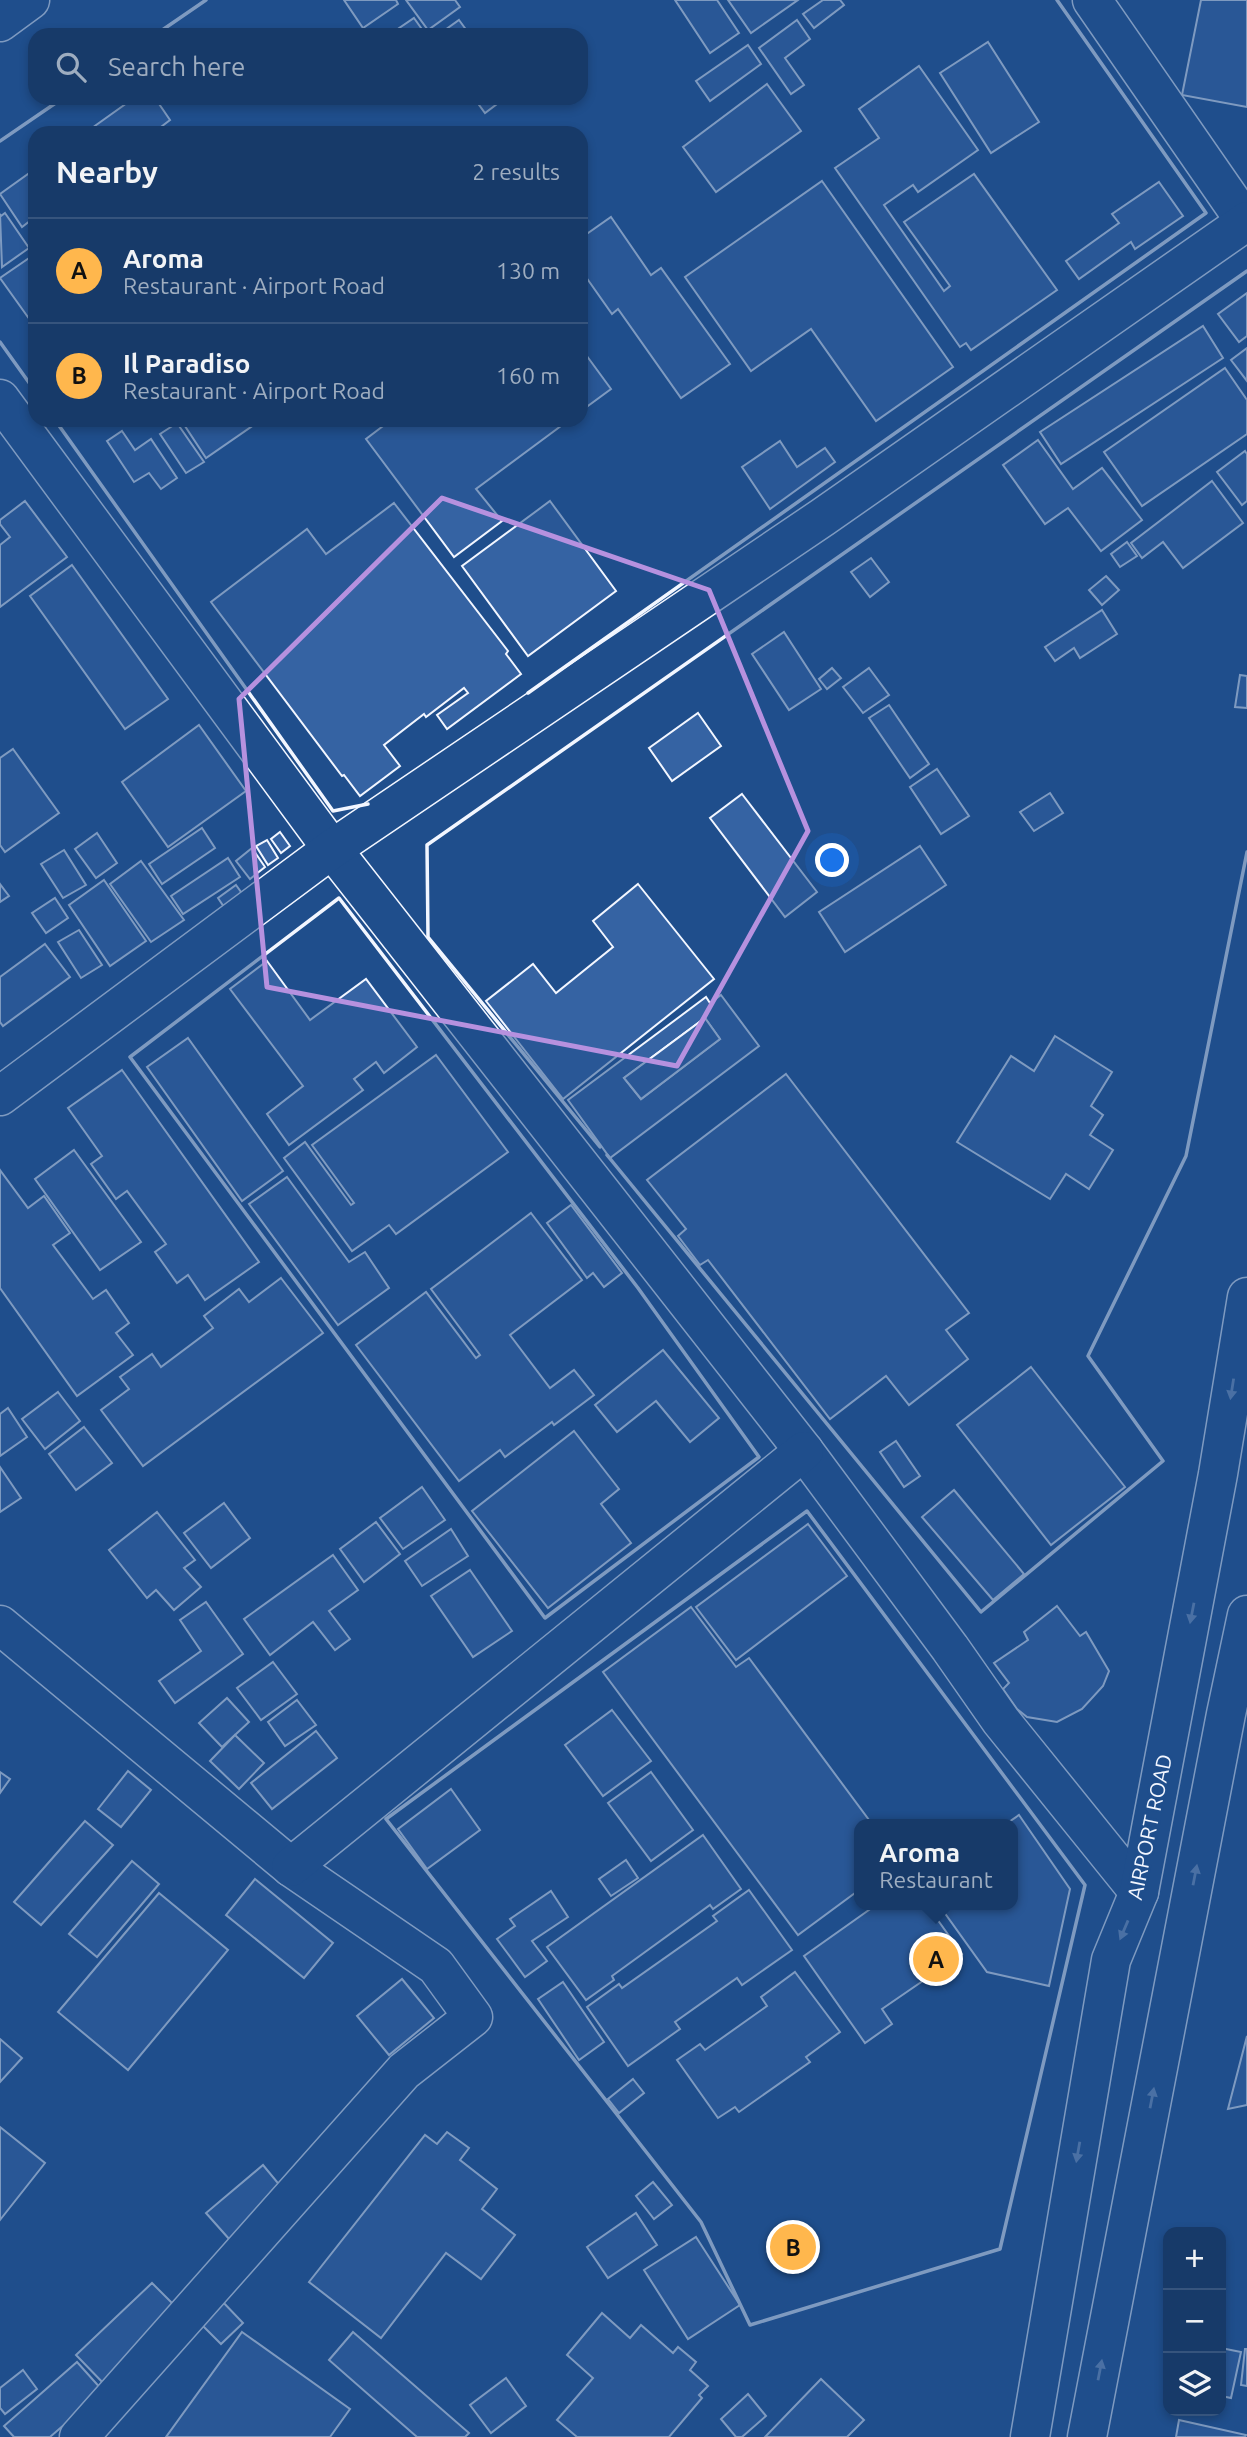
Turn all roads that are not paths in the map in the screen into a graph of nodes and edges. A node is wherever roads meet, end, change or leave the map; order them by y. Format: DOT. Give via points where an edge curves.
graph roads {
  1 [pos="30,0"];
  2 [pos="1092,0"];
  3 [pos="0,23"];
  4 [pos="1246,221"];
  5 [pos="0,399"];
  6 [pos="332,849"];
  7 [pos="0,1096"];
  8 [pos="1247,1297"];
  9 [pos="804,1451"];
  10 [pos="1247,1615"];
  11 [pos="0,1625"];
  12 [pos="291,1867"];
  13 [pos="1139,1892"];
  14 [pos="79,2437"];
  15 [pos="1030,2437"];
  16 [pos="1087,2437"];
  1 -- 3 [label="street"];
  2 -- 4 [label="street"];
  4 -- 6 [label="street" via="823,517"];
  5 -- 6 [label="street"];
  6 -- 7 [label="street"];
  6 -- 9 [label="street"];
  8 -- 13 [label="street, AIRPORT ROAD, one-way"];
  9 -- 12 [label="street"];
  9 -- 13 [label="street" via="1001,1721"];
  16 -- 10 [label="street, one-way"];
  11 -- 12 [label="street"];
  12 -- 14 [label="street" via="436,1966 473,2017 404,2071"];
  13 -- 15 [label="street, AIRPORT ROAD, one-way" via="1111,1960"];
}
